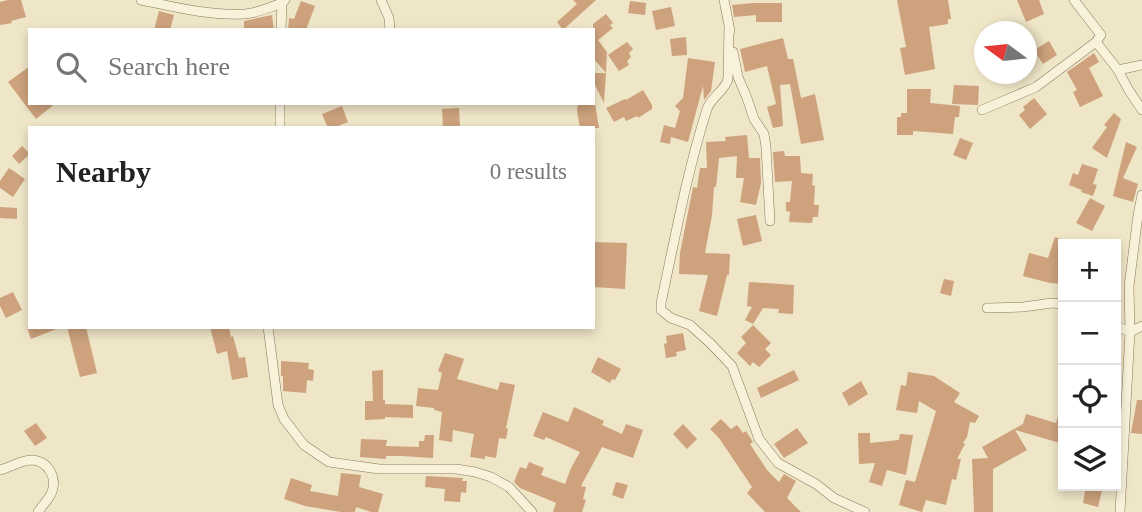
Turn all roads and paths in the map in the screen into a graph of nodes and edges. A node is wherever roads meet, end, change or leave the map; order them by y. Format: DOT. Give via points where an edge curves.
graph roads {
  1 [pos="141,0"];
  2 [pos="381,0"];
  3 [pos="724,0"];
  4 [pos="1074,0"];
  5 [pos="284,2"];
  6 [pos="729,26"];
  7 [pos="281,28"];
  8 [pos="390,28"];
  9 [pos="1096,42"];
  10 [pos="1142,65"];
  11 [pos="1118,70"];
  12 [pos="280,105"];
  13 [pos="982,110"];
  14 [pos="1142,110"];
  15 [pos="280,126"];
  16 [pos="1142,195"];
  17 [pos="769,222"];
  18 [pos="1058,304"];
  19 [pos="987,308"];
  20 [pos="1142,326"];
  21 [pos="1121,328"];
  22 [pos="268,329"];
  23 [pos="1130,332"];
  24 [pos="0,470"];
  25 [pos="38,512"];
  26 [pos="532,512"];
  27 [pos="865,512"];
  28 [pos="1120,512"];
  1 -- 5 [label="street" via="231,14 247,14"];
  2 -- 8 [label="street"];
  3 -- 6 [label="street"];
  4 -- 9 [label="street" via="1101,35"];
  5 -- 7 [label="street"];
  6 -- 17 [label="street" via="738,77 764,134"];
  6 -- 27 [label="street" via="728,79 708,105 661,310 690,325 732,366 759,439 778,463"];
  9 -- 11 [label="street"];
  9 -- 13 [label="street" via="1036,87"];
  10 -- 11 [label="street"];
  11 -- 14 [label="street"];
  12 -- 15 [label="street"];
  16 -- 23 [label="street" via="1129,286"];
  18 -- 19 [label="street"];
  20 -- 23 [label="street"];
  21 -- 23 [label="street"];
  22 -- 26 [label="street" via="278,405 304,445 329,462 379,469 475,472 509,486"];
  23 -- 28 [label="street"];
  24 -- 25 [label="street" via="35,460 51,471 52,493"];
}
